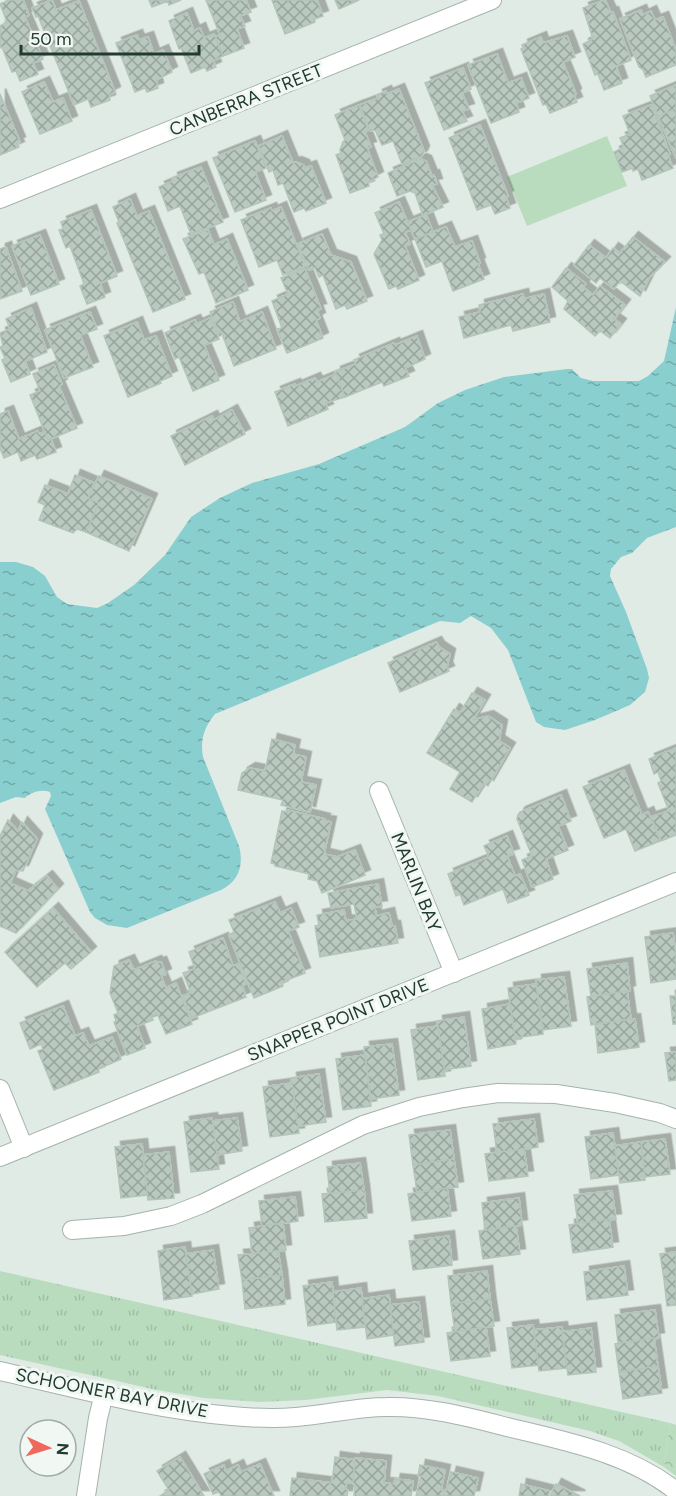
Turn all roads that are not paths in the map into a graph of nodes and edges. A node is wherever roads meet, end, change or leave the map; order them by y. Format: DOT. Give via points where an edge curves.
graph roads {
  1 [pos="492,0"];
  2 [pos="0,199"];
  3 [pos="379,791"];
  4 [pos="676,882"];
  5 [pos="454,973"];
  6 [pos="0,1089"];
  7 [pos="676,1119"];
  8 [pos="24,1148"];
  9 [pos="0,1157"];
  10 [pos="72,1230"];
  11 [pos="0,1371"];
  12 [pos="104,1394"];
  13 [pos="676,1491"];
  14 [pos="86,1496"];
  1 -- 2 [label="street, CANBERRA STREET"];
  3 -- 5 [label="street, MARLIN BAY"];
  4 -- 5 [label="street, SNAPPER POINT DRIVE"];
  5 -- 8 [label="street, SNAPPER POINT DRIVE"];
  6 -- 8 [label="street"];
  7 -- 10 [label="street" via="615,1103 556,1094 512,1092 463,1098 363,1125 171,1216 124,1226"];
  8 -- 9 [label="street, SNAPPER POINT DRIVE"];
  11 -- 12 [label="street, SCHOONER BAY DRIVE"];
  12 -- 13 [label="street, SCHOONER BAY DRIVE" via="182,1410 252,1417 297,1417 383,1407 430,1410 590,1448 620,1459"];
  12 -- 14 [label="street"];
}
